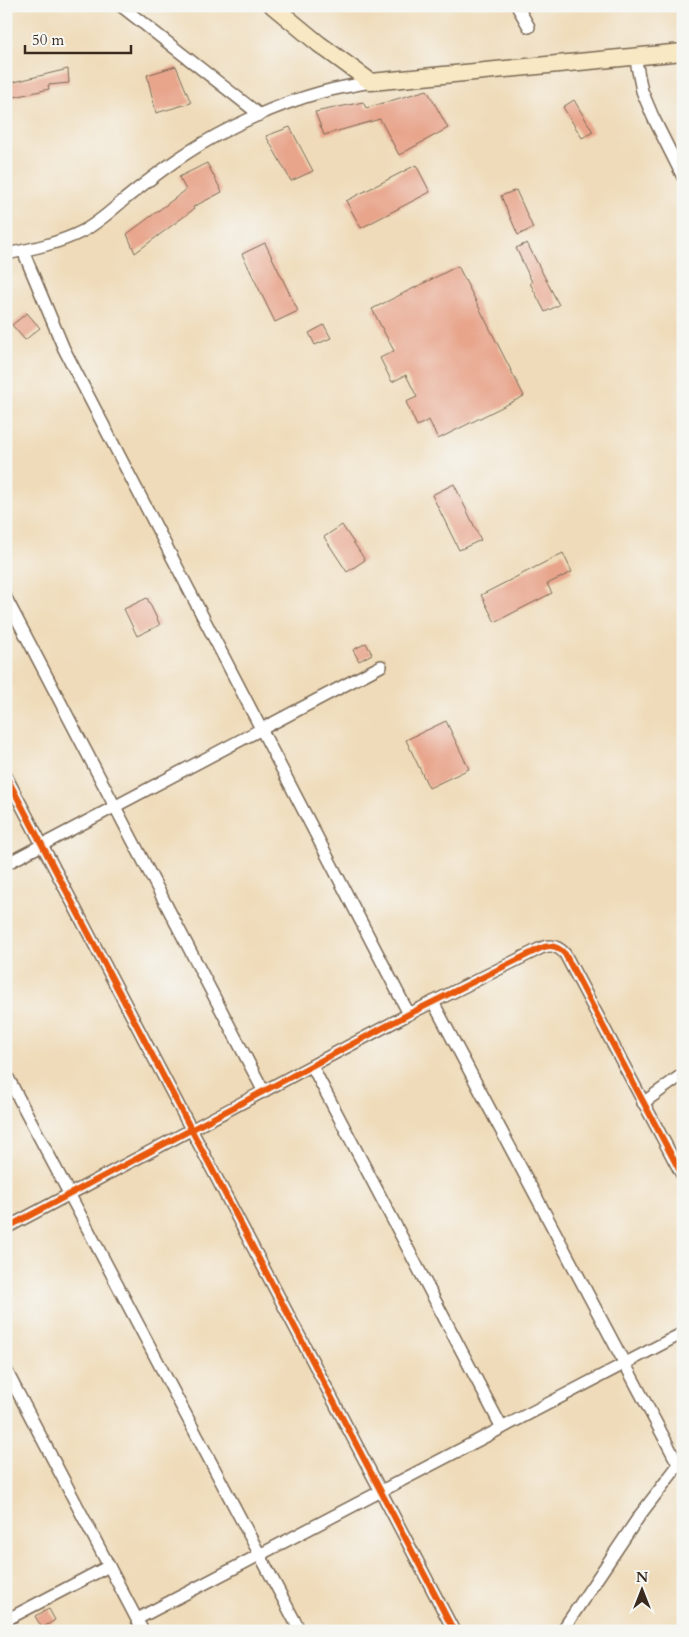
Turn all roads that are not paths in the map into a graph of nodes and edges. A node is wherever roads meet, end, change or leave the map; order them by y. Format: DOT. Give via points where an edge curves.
graph roads {
  1 [pos="120,6"];
  2 [pos="273,6"];
  3 [pos="517,6"];
  4 [pos="529,27"];
  5 [pos="683,52"];
  6 [pos="635,56"];
  7 [pos="371,82"];
  8 [pos="260,116"];
  9 [pos="683,177"];
  10 [pos="23,251"];
  11 [pos="6,254"];
  12 [pos="6,598"];
  13 [pos="381,666"];
  14 [pos="261,729"];
  15 [pos="6,776"];
  16 [pos="115,807"];
  17 [pos="42,845"];
  18 [pos="6,864"];
  19 [pos="433,1002"];
  20 [pos="409,1014"];
  21 [pos="312,1066"];
  22 [pos="6,1074"];
  23 [pos="683,1074"];
  24 [pos="264,1092"];
  25 [pos="643,1103"];
  26 [pos="192,1130"];
  27 [pos="683,1177"];
  28 [pos="70,1194"];
  29 [pos="6,1228"];
  30 [pos="683,1333"];
  31 [pos="625,1364"];
  32 [pos="6,1370"];
  33 [pos="502,1428"];
  34 [pos="681,1462"];
  35 [pos="381,1491"];
  36 [pos="259,1555"];
  37 [pos="109,1566"];
  38 [pos="137,1619"];
  39 [pos="6,1620"];
  40 [pos="143,1631"];
  41 [pos="300,1631"];
  42 [pos="454,1631"];
  43 [pos="562,1631"];
  1 -- 8 [label="street"];
  2 -- 7 [label="street"];
  3 -- 4 [label="street"];
  5 -- 6 [label="street"];
  6 -- 7 [label="street"];
  6 -- 9 [label="street" via="642,91"];
  7 -- 8 [label="street" via="323,92"];
  8 -- 10 [label="street" via="188,152 84,231"];
  10 -- 11 [label="street"];
  10 -- 14 [label="street" via="64,349"];
  12 -- 16 [label="street"];
  13 -- 14 [label="street"];
  14 -- 16 [label="street"];
  14 -- 20 [label="street"];
  15 -- 17 [label="street"];
  16 -- 17 [label="street"];
  16 -- 24 [label="street"];
  17 -- 18 [label="street"];
  17 -- 26 [label="street"];
  19 -- 20 [label="street"];
  19 -- 25 [label="street" via="545,946 558,948"];
  19 -- 31 [label="street"];
  20 -- 21 [label="street"];
  21 -- 24 [label="street"];
  21 -- 33 [label="street"];
  22 -- 28 [label="street"];
  23 -- 25 [label="street"];
  24 -- 26 [label="street"];
  25 -- 27 [label="street"];
  26 -- 28 [label="street"];
  26 -- 35 [label="street"];
  28 -- 29 [label="street"];
  28 -- 36 [label="street"];
  30 -- 31 [label="street"];
  31 -- 33 [label="street"];
  31 -- 34 [label="street"];
  32 -- 37 [label="street"];
  33 -- 35 [label="street"];
  34 -- 43 [label="street" via="635,1522"];
  35 -- 36 [label="street"];
  35 -- 42 [label="street"];
  36 -- 38 [label="street"];
  36 -- 41 [label="street"];
  37 -- 38 [label="street"];
  37 -- 39 [label="street"];
  38 -- 40 [label="street"];
}
